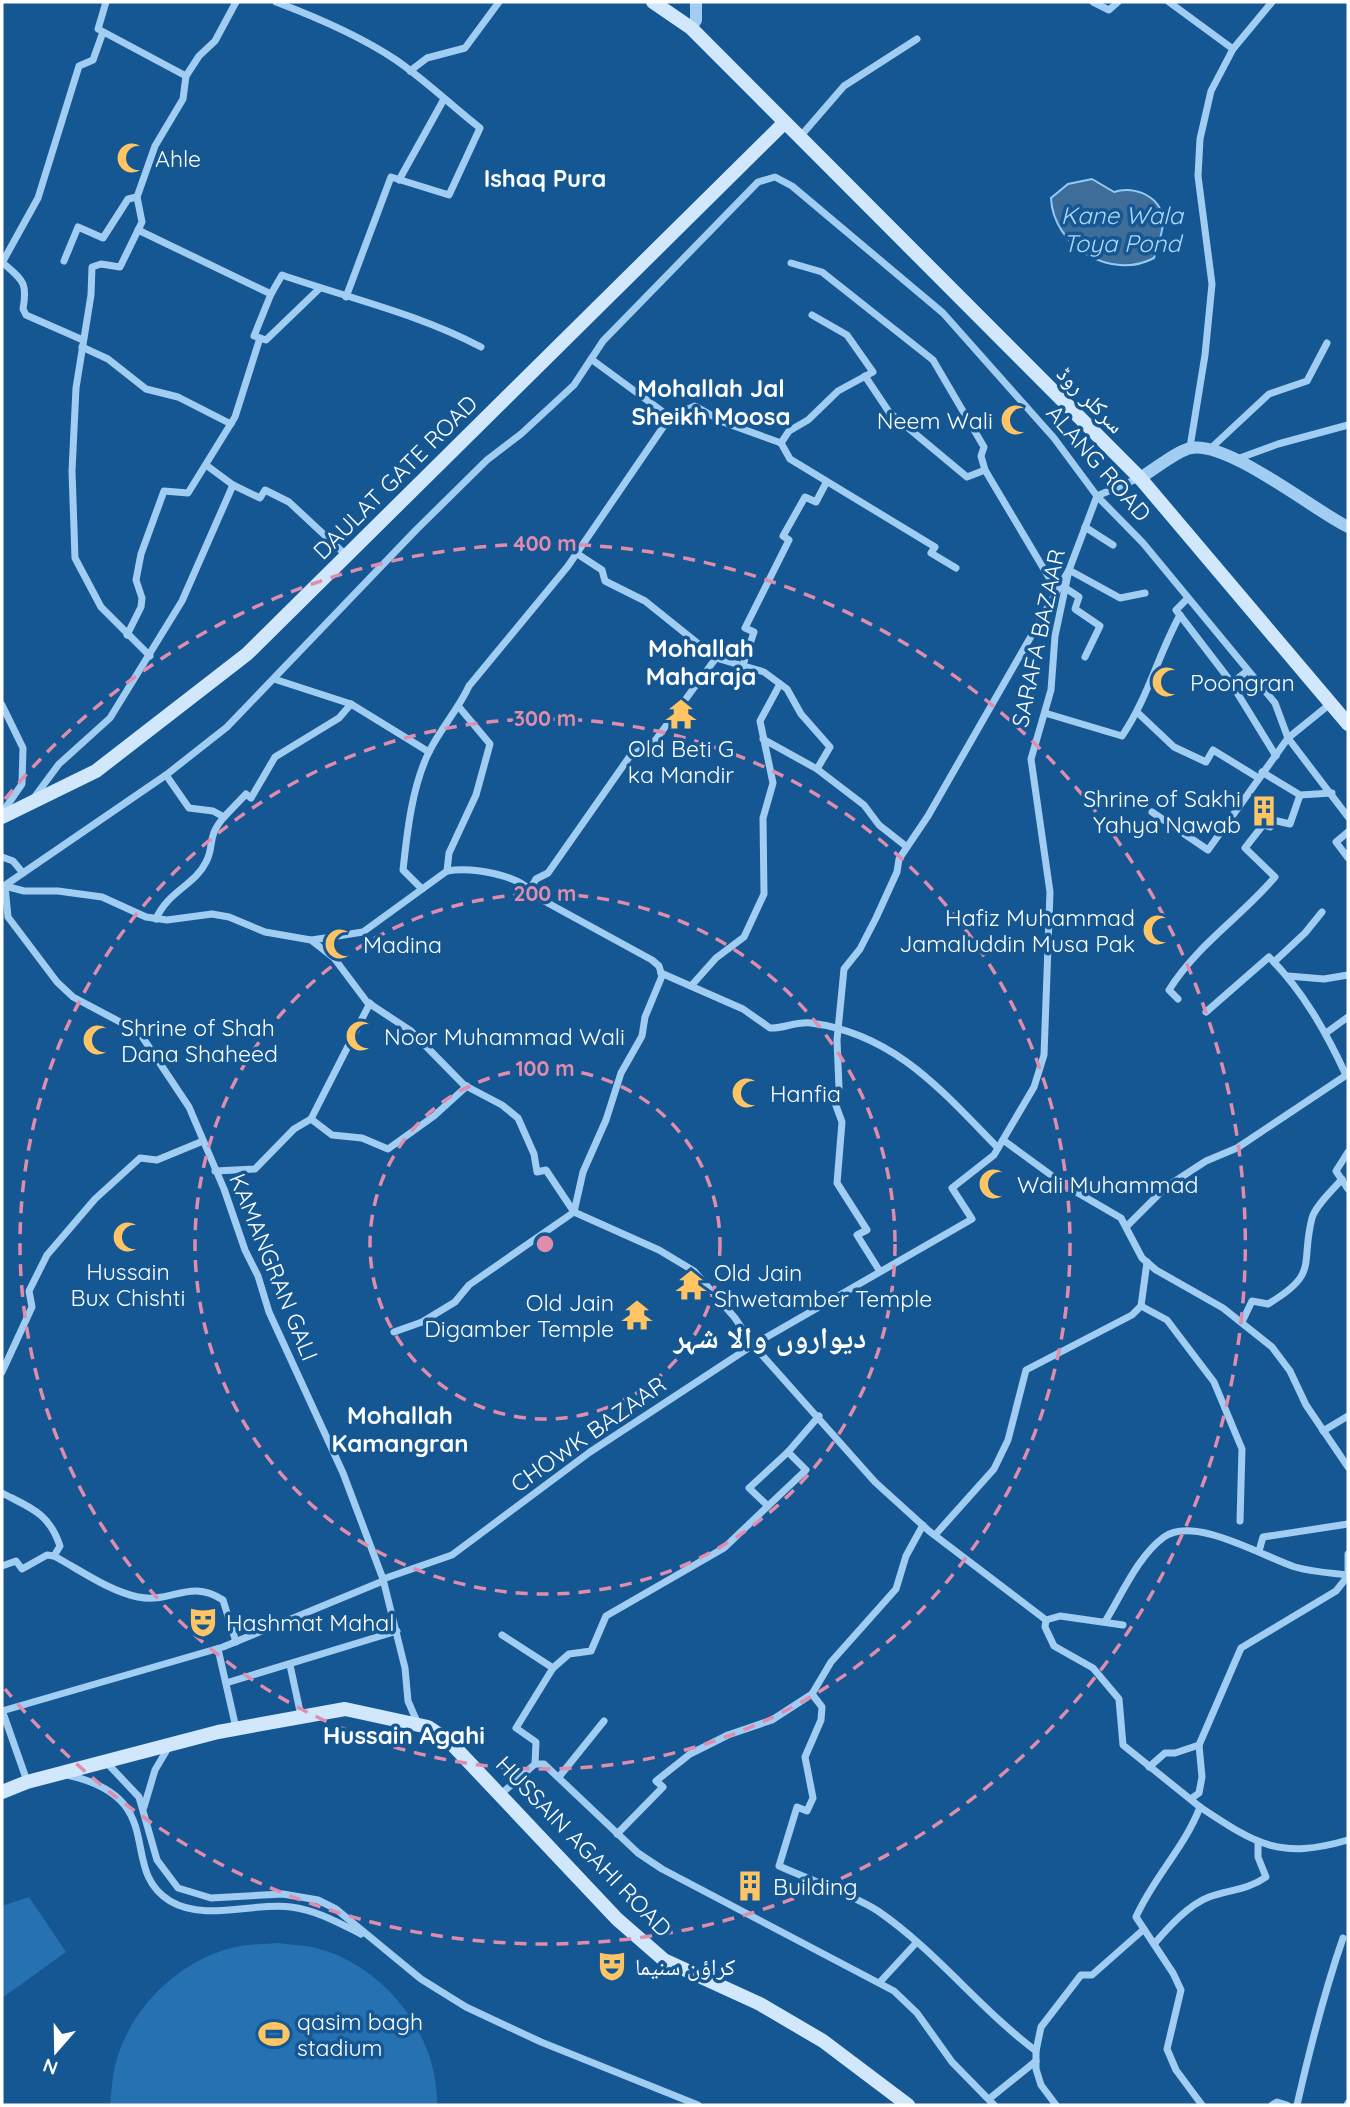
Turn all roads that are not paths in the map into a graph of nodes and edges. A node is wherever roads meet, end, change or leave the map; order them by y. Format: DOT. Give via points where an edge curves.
graph roads {
  1 [pos="106,2"];
  2 [pos="236,2"];
  3 [pos="276,2"];
  4 [pos="499,2"];
  5 [pos="653,2"];
  6 [pos="696,2"];
  7 [pos="1093,2"];
  8 [pos="1118,2"];
  9 [pos="1169,2"];
  10 [pos="1272,2"];
  11 [pos="691,27"];
  12 [pos="103,32"];
  13 [pos="916,39"];
  14 [pos="1233,49"];
  15 [pos="410,71"];
  16 [pos="186,76"];
  17 [pos="444,99"];
  18 [pos="784,123"];
  19 [pos="799,138"];
  20 [pos="399,180"];
  21 [pos="137,197"];
  22 [pos="138,230"];
  23 [pos="64,261"];
  24 [pos="2,262"];
  25 [pos="791,263"];
  26 [pos="320,288"];
  27 [pos="271,294"];
  28 [pos="345,297"];
  29 [pos="812,316"];
  30 [pos="260,338"];
  31 [pos="1326,343"];
  32 [pos="83,344"];
  33 [pos="481,347"];
  34 [pos="592,359"];
  35 [pos="865,376"];
  36 [pos="670,417"];
  37 [pos="231,424"];
  38 [pos="1348,425"];
  39 [pos="781,443"];
  40 [pos="1189,447"];
  41 [pos="1210,449"];
  42 [pos="1237,460"];
  43 [pos="206,465"];
  44 [pos="985,470"];
  45 [pos="1140,478"];
  46 [pos="826,482"];
  47 [pos="233,485"];
  48 [pos="1097,496"];
  49 [pos="1086,527"];
  50 [pos="1348,527"];
  51 [pos="1113,545"];
  52 [pos="576,553"];
  53 [pos="348,556"];
  54 [pos="956,568"];
  55 [pos="1069,570"];
  56 [pos="1063,588"];
  57 [pos="1144,593"];
  58 [pos="1187,599"];
  59 [pos="1180,615"];
  60 [pos="127,635"];
  61 [pos="150,656"];
  62 [pos="716,657"];
  63 [pos="1085,657"];
  64 [pos="743,665"];
  65 [pos="1247,670"];
  66 [pos="274,679"];
  67 [pos="1232,683"];
  68 [pos="780,684"];
  69 [pos="1331,703"];
  70 [pos="351,704"];
  71 [pos="2,705"];
  72 [pos="459,707"];
  73 [pos="1045,713"];
  74 [pos="1138,713"];
  75 [pos="1348,724"];
  76 [pos="1288,738"];
  77 [pos="763,739"];
  78 [pos="429,752"];
  79 [pos="1276,756"];
  80 [pos="817,769"];
  81 [pos="1260,774"];
  82 [pos="166,775"];
  83 [pos="1332,793"];
  84 [pos="1300,795"];
  85 [pos="1345,806"];
  86 [pos="26,807"];
  87 [pos="1152,811"];
  88 [pos="2,816"];
  89 [pos="223,817"];
  90 [pos="1348,817"];
  91 [pos="1348,832"];
  92 [pos="907,847"];
  93 [pos="2,856"];
  94 [pos="1348,858"];
  95 [pos="447,871"];
  96 [pos="23,873"];
  97 [pos="3,886"];
  98 [pos="422,889"];
  99 [pos="530,889"];
  100 [pos="1322,912"];
  101 [pos="156,919"];
  102 [pos="311,940"];
  103 [pos="1274,961"];
  104 [pos="661,973"];
  105 [pos="1348,975"];
  106 [pos="1288,976"];
  107 [pos="691,986"];
  108 [pos="1178,999"];
  109 [pos="370,1003"];
  110 [pos="1206,1012"];
  111 [pos="1348,1017"];
  112 [pos="838,1028"];
  113 [pos="1326,1033"];
  114 [pos="1347,1075"];
  115 [pos="467,1086"];
  116 [pos="312,1119"];
  117 [pos="1003,1140"];
  118 [pos="203,1141"];
  119 [pos="996,1152"];
  120 [pos="1348,1152"];
  121 [pos="215,1171"];
  122 [pos="1342,1179"];
  123 [pos="1348,1189"];
  124 [pos="574,1212"];
  125 [pos="1127,1226"];
  126 [pos="959,1227"];
  127 [pos="1147,1262"];
  128 [pos="879,1270"];
  129 [pos="1141,1306"];
  130 [pos="1242,1322"];
  131 [pos="394,1332"];
  132 [pos="753,1345"];
  133 [pos="2,1372"];
  134 [pos="819,1416"];
  135 [pos="1348,1416"];
  136 [pos="1323,1431"];
  137 [pos="788,1452"];
  138 [pos="1348,1468"];
  139 [pos="2,1493"];
  140 [pos="768,1506"];
  141 [pos="1240,1521"];
  142 [pos="1348,1524"];
  143 [pos="923,1525"];
  144 [pos="935,1535"];
  145 [pos="1259,1551"];
  146 [pos="1348,1554"];
  147 [pos="54,1556"];
  148 [pos="2,1566"];
  149 [pos="1348,1574"];
  150 [pos="383,1580"];
  151 [pos="1046,1620"];
  152 [pos="1106,1620"];
  153 [pos="1124,1625"];
  154 [pos="397,1631"];
  155 [pos="502,1635"];
  156 [pos="236,1642"];
  157 [pos="218,1649"];
  158 [pos="290,1665"];
  159 [pos="553,1668"];
  160 [pos="226,1683"];
  161 [pos="812,1694"];
  162 [pos="2,1711"];
  163 [pos="301,1717"];
  164 [pos="604,1721"];
  165 [pos="418,1725"];
  166 [pos="236,1729"];
  167 [pos="171,1745"];
  168 [pos="1199,1745"];
  169 [pos="106,1761"];
  170 [pos="535,1764"];
  171 [pos="1149,1767"];
  172 [pos="60,1773"];
  173 [pos="559,1777"];
  174 [pos="27,1782"];
  175 [pos="2,1792"];
  176 [pos="502,1794"];
  177 [pos="1192,1798"];
  178 [pos="144,1807"];
  179 [pos="1200,1807"];
  180 [pos="617,1834"];
  181 [pos="1348,1840"];
  182 [pos="1258,1843"];
  183 [pos="1143,1930"];
  184 [pos="371,1938"];
  185 [pos="1343,1938"];
  186 [pos="916,1943"];
  187 [pos="1153,1944"];
  188 [pos="880,1982"];
  189 [pos="1036,2051"];
  190 [pos="1036,2061"];
  191 [pos="991,2102"];
  192 [pos="698,2105"];
  193 [pos="908,2105"];
  194 [pos="1056,2105"];
  195 [pos="1202,2105"];
  196 [pos="1272,2105"];
  197 [pos="1287,2105"];
  198 [pos="1297,2105"];
  1 -- 12 [label="street" via="98,29"];
  2 -- 16 [label="street" via="215,41"];
  3 -- 15 [label="street" via="333,24"];
  4 -- 15 [label="street" via="465,48 428,58"];
  5 -- 11 [label="main road, سرکلر روڈ"];
  6 -- 11 [label="street" via="696,20"];
  7 -- 8 [label="street" via="1109,10"];
  9 -- 14 [label="street"];
  10 -- 14 [label="street"];
  11 -- 18 [label="main road, سرکلر روڈ"];
  12 -- 16 [label="street"];
  12 -- 24 [label="street" via="93,60 79,66 38,198"];
  13 -- 19 [label="street" via="844,86"];
  14 -- 40 [label="street" via="1211,91 1200,139 1198,176 1212,284"];
  15 -- 17 [label="street"];
  16 -- 21 [label="street" via="183,99 155,146"];
  17 -- 20 [label="street"];
  17 -- 20 [label="street" via="480,128 449,195"];
  18 -- 19 [label="main road, سرکلر روڈ"];
  18 -- 53 [label="main road, DAULAT GATE ROAD"];
  19 -- 45 [label="main road, سرکلر روڈ"];
  20 -- 28 [label="street" via="391,177"];
  21 -- 22 [label="street" via="142,222"];
  21 -- 23 [label="street" via="128,199 103,238 78,227"];
  22 -- 27 [label="street"];
  22 -- 32 [label="street" via="120,267 92,267"];
  24 -- 32 [label="street" via="24,282 26,315"];
  25 -- 44 [label="street" via="822,272 933,360 984,447"];
  26 -- 27 [label="street" via="282,275"];
  26 -- 28 [label="street"];
  26 -- 30 [label="street" via="266,340"];
  27 -- 30 [label="street" via="254,336"];
  28 -- 33 [label="street" via="438,324"];
  29 -- 35 [label="street" via="847,335 873,372"];
  30 -- 37 [label="street"];
  31 -- 41 [label="street" via="1307,381 1269,394"];
  32 -- 37 [label="street" via="146,389 178,397"];
  32 -- 60 [label="street" via="72,471 75,558 101,607"];
  34 -- 36 [label="street"];
  34 -- 48 [label="street, ALANG ROAD" via="662,277 758,182 775,177 792,186 943,313 1054,438"];
  34 -- 66 [label="street" via="574,385 487,460"];
  35 -- 39 [label="street" via="838,391"];
  35 -- 44 [label="street" via="889,412 967,477"];
  36 -- 39 [label="street" via="695,406 723,422"];
  36 -- 52 [label="street"];
  37 -- 43 [label="street"];
  38 -- 42 [label="street"];
  39 -- 46 [label="street" via="790,459"];
  40 -- 41 [label="street"];
  40 -- 45 [label="street"];
  41 -- 42 [label="street"];
  42 -- 50 [label="street"];
  43 -- 47 [label="street"];
  43 -- 60 [label="street" via="188,493 164,491 141,554 136,580 141,607"];
  44 -- 56 [label="street" via="1048,576"];
  45 -- 48 [label="street"];
  45 -- 69 [label="main road, سرکلر روڈ"];
  46 -- 54 [label="street" via="935,547 931,553"];
  46 -- 64 [label="street" via="816,502 805,497 783,536 789,540 746,628 754,632"];
  47 -- 53 [label="street" via="260,498 265,490 289,502"];
  47 -- 61 [label="street" via="182,601"];
  48 -- 49 [label="street, SARAFA BAZAAR"];
  48 -- 58 [label="street, ALANG ROAD" via="1143,542"];
  49 -- 51 [label="street"];
  49 -- 55 [label="street, SARAFA BAZAAR"];
  52 -- 62 [label="street" via="602,570 605,581 645,601"];
  52 -- 72 [label="street" via="469,686"];
  53 -- 86 [label="main road, DAULAT GATE ROAD" via="247,654 160,724 96,771"];
  55 -- 56 [label="street, SARAFA BAZAAR"];
  55 -- 57 [label="street" via="1120,598"];
  56 -- 63 [label="street" via="1079,597 1075,609 1100,626"];
  56 -- 73 [label="street, SARAFA BAZAAR"];
  56 -- 92 [label="street"];
  58 -- 59 [label="street" via="1176,610"];
  58 -- 65 [label="street, ALANG ROAD"];
  59 -- 67 [label="street"];
  59 -- 74 [label="street" via="1163,645"];
  60 -- 61 [label="street"];
  61 -- 86 [label="street" via="110,718 58,764"];
  62 -- 64 [label="street"];
  62 -- 99 [label="street" via="654,742 629,756 548,873"];
  64 -- 68 [label="street"];
  65 -- 67 [label="street"];
  65 -- 76 [label="street, ALANG ROAD" via="1275,703"];
  66 -- 70 [label="street"];
  66 -- 82 [label="street" via="227,727"];
  67 -- 79 [label="street"];
  68 -- 77 [label="street" via="760,721"];
  68 -- 80 [label="street" via="830,747"];
  69 -- 75 [label="main road, سرکلر روڈ"];
  69 -- 76 [label="street"];
  70 -- 78 [label="street"];
  70 -- 89 [label="street" via="339,718 275,757 251,798 246,794"];
  71 -- 88 [label="street" via="23,748 22,784"];
  72 -- 78 [label="street"];
  72 -- 95 [label="street" via="490,744 476,795 449,853"];
  73 -- 74 [label="street" via="1122,736"];
  73 -- 117 [label="street, SARAFA BAZAAR" via="1031,759 1050,892 1044,1055 1034,1087"];
  74 -- 81 [label="street" via="1174,747 1206,762 1213,750"];
  76 -- 79 [label="street"];
  76 -- 83 [label="street, ALANG ROAD"];
  77 -- 80 [label="street"];
  77 -- 107 [label="street" via="773,783 763,818 764,894 744,937 716,958"];
  78 -- 98 [label="street" via="406,830 403,870"];
  79 -- 81 [label="street"];
  80 -- 92 [label="street" via="864,805 879,825"];
  81 -- 84 [label="street"];
  81 -- 87 [label="street" via="1208,850"];
  82 -- 89 [label="street" via="188,808"];
  82 -- 96 [label="street"];
  83 -- 84 [label="street"];
  83 -- 85 [label="street, ALANG ROAD"];
  84 -- 108 [label="street" via="1290,824 1273,820 1270,827 1263,825 1245,848 1275,877 1192,957 1169,990"];
  85 -- 90 [label="street, ALANG ROAD"];
  86 -- 88 [label="main road, DAULAT GATE ROAD"];
  89 -- 101 [label="street" via="214,828 206,863 164,901"];
  91 -- 94 [label="street" via="1336,842"];
  92 -- 112 [label="street" via="860,949 844,969"];
  93 -- 96 [label="street"];
  95 -- 98 [label="street"];
  95 -- 99 [label="street" via="482,871"];
  96 -- 97 [label="street"];
  97 -- 101 [label="street" via="102,897"];
  97 -- 118 [label="street, KAMANGRAN GALI" via="8,917 57,982 73,997 139,1032 172,1077"];
  98 -- 102 [label="street" via="363,932"];
  99 -- 104 [label="street" via="590,929 652,960"];
  100 -- 103 [label="street"];
  101 -- 102 [label="street" via="229,916 265,932"];
  102 -- 109 [label="street" via="334,958"];
  103 -- 106 [label="street"];
  103 -- 110 [label="street" via="1269,957"];
  104 -- 107 [label="street"];
  104 -- 124 [label="street" via="642,1036 621,1073 607,1120 583,1172"];
  105 -- 106 [label="street" via="1324,979"];
  106 -- 113 [label="street"];
  107 -- 112 [label="street" via="743,1009 769,1028 795,1022"];
  109 -- 115 [label="street" via="411,1031"];
  109 -- 116 [label="street"];
  111 -- 113 [label="street"];
  112 -- 119 [label="street" via="863,1034 898,1055 946,1095"];
  112 -- 128 [label="street" via="835,1103 842,1122 837,1183 867,1230 858,1235"];
  113 -- 114 [label="street"];
  114 -- 125 [label="street" via="1237,1149 1206,1161 1166,1187"];
  115 -- 116 [label="street" via="387,1149 362,1138 332,1135"];
  115 -- 124 [label="street" via="518,1118 537,1172 546,1170"];
  116 -- 121 [label="street" via="294,1129 255,1169"];
  117 -- 119 [label="street, SARAFA BAZAAR"];
  117 -- 125 [label="street"];
  118 -- 121 [label="street, KAMANGRAN GALI"];
  118 -- 133 [label="street" via="157,1160 140,1158 80,1215 47,1255 29,1291 32,1307"];
  119 -- 126 [label="street, SARAFA BAZAAR" via="952,1188 972,1219"];
  120 -- 122 [label="street" via="1336,1171"];
  121 -- 150 [label="street, KAMANGRAN GALI"];
  122 -- 123 [label="street"];
  122 -- 130 [label="street" via="1312,1216 1303,1274 1288,1293 1268,1304 1252,1301"];
  124 -- 131 [label="street" via="469,1285 454,1302 422,1322"];
  124 -- 132 [label="street" via="694,1271"];
  125 -- 127 [label="street"];
  126 -- 128 [label="street, CHOWK BAZAAR"];
  127 -- 129 [label="street"];
  127 -- 130 [label="street"];
  128 -- 132 [label="street, CHOWK BAZAAR"];
  129 -- 141 [label="street" via="1167,1320 1214,1382 1242,1449"];
  129 -- 144 [label="street" via="1026,1370 994,1469"];
  130 -- 136 [label="street" via="1288,1367"];
  132 -- 134 [label="street"];
  132 -- 150 [label="street, CHOWK BAZAAR" via="590,1452 452,1555"];
  134 -- 137 [label="street"];
  134 -- 143 [label="street" via="875,1482"];
  135 -- 136 [label="street"];
  136 -- 138 [label="street"];
  137 -- 140 [label="street" via="806,1470"];
  137 -- 140 [label="street" via="749,1488"];
  139 -- 147 [label="street" via="40,1512 54,1527 60,1546"];
  140 -- 159 [label="street" via="724,1548 606,1616 591,1651 569,1654"];
  142 -- 145 [label="street" via="1263,1537"];
  143 -- 144 [label="street"];
  143 -- 161 [label="street" via="906,1556 896,1589 831,1662"];
  144 -- 151 [label="street"];
  145 -- 149 [label="street" via="1296,1568"];
  145 -- 152 [label="street" via="1179,1530 1164,1536 1148,1553"];
  146 -- 149 [label="street"];
  147 -- 148 [label="street" via="47,1555 22,1569 16,1561"];
  147 -- 156 [label="street" via="141,1598 199,1588 217,1596 223,1600"];
  149 -- 168 [label="street" via="1336,1591 1241,1648"];
  150 -- 154 [label="street, KAMANGRAN GALI"];
  150 -- 156 [label="street, CHOWK BAZAAR"];
  151 -- 152 [label="street" via="1060,1616"];
  151 -- 171 [label="street" via="1054,1646 1093,1668 1119,1699 1123,1745"];
  152 -- 153 [label="street"];
  154 -- 158 [label="street"];
  154 -- 165 [label="street, KAMANGRAN GALI" via="408,1701"];
  155 -- 159 [label="street"];
  156 -- 157 [label="street, CHOWK BAZAAR"];
  157 -- 160 [label="street"];
  157 -- 162 [label="street, CHOWK BAZAAR"];
  158 -- 160 [label="street"];
  158 -- 163 [label="street"];
  159 -- 170 [label="street" via="516,1728 536,1742"];
  160 -- 166 [label="street"];
  161 -- 180 [label="street" via="772,1720 690,1754 656,1781 663,1787"];
  161 -- 186 [label="street" via="822,1707 805,1757 814,1798 807,1811 797,1807 779,1866 877,1911"];
  162 -- 174 [label="street"];
  163 -- 165 [label="main road, HUSSAIN AGAHI ROAD" via="345,1709"];
  163 -- 166 [label="main road, HUSSAIN AGAHI ROAD"];
  164 -- 173 [label="street"];
  165 -- 176 [label="main road, HUSSAIN AGAHI ROAD" via="449,1741"];
  166 -- 167 [label="main road, HUSSAIN AGAHI ROAD"];
  167 -- 169 [label="main road, HUSSAIN AGAHI ROAD"];
  167 -- 178 [label="street" via="155,1770"];
  168 -- 171 [label="street" via="1165,1753"];
  168 -- 177 [label="street" via="1202,1777 1199,1793"];
  169 -- 172 [label="main road, HUSSAIN AGAHI ROAD"];
  169 -- 178 [label="street" via="133,1788"];
  170 -- 173 [label="street"];
  170 -- 176 [label="street"];
  171 -- 177 [label="street"];
  172 -- 174 [label="main road, HUSSAIN AGAHI ROAD"];
  172 -- 184 [label="street" via="97,1783 121,1799 134,1818 147,1871 169,1900 204,1910 295,1907"];
  173 -- 180 [label="street"];
  174 -- 175 [label="main road, HUSSAIN AGAHI ROAD"];
  176 -- 193 [label="main road, HUSSAIN AGAHI ROAD" via="617,1919 664,1960 760,2004 862,2069"];
  177 -- 179 [label="street"];
  178 -- 184 [label="street" via="157,1860 178,1888 211,1898 301,1895 336,1909"];
  179 -- 182 [label="street"];
  179 -- 183 [label="street" via="1143,1901 1136,1917"];
  180 -- 188 [label="street" via="662,1869"];
  181 -- 182 [label="street" via="1305,1850"];
  182 -- 187 [label="street" via="1266,1877 1250,1887 1208,1897"];
  183 -- 187 [label="street"];
  183 -- 189 [label="street" via="1092,1975 1081,1975 1041,2027"];
  184 -- 192 [label="street" via="421,1979 485,2017"];
  185 -- 198 [label="street" via="1314,2028"];
  186 -- 188 [label="street"];
  186 -- 189 [label="street"];
  187 -- 195 [label="street" via="1181,1990 1167,2049"];
  188 -- 191 [label="street" via="906,2001 952,2062"];
  189 -- 190 [label="street"];
  190 -- 191 [label="street"];
  190 -- 194 [label="street" via="1041,2084"];
  196 -- 197 [label="street"];
}
